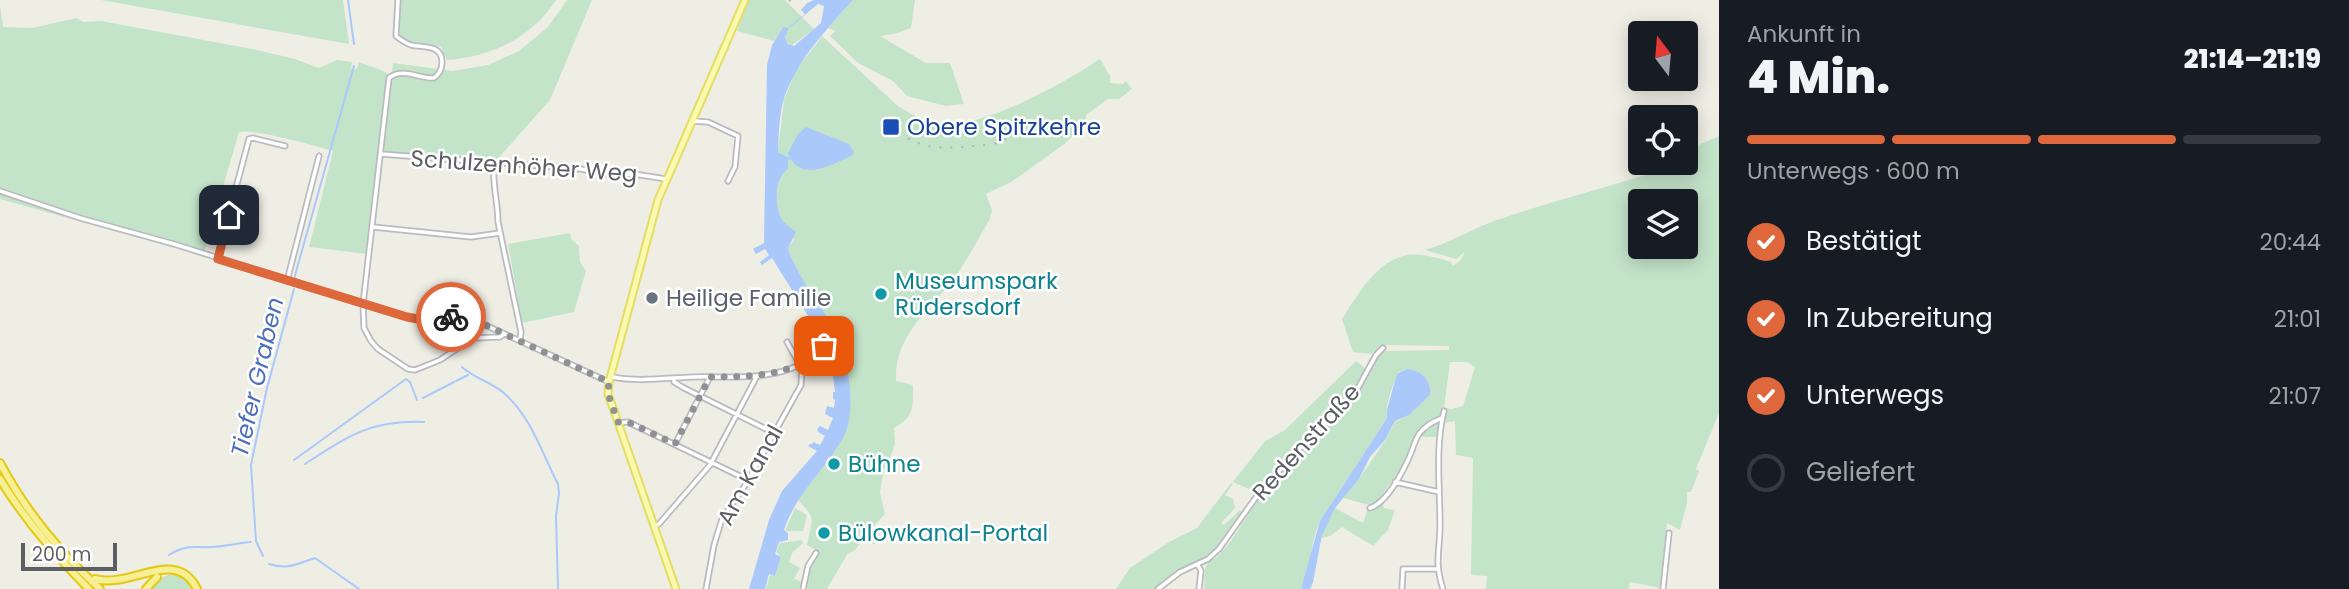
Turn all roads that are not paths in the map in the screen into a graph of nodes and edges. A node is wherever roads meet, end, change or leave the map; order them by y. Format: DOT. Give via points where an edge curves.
graph roads {
  1 [pos="398,0"];
  2 [pos="745,0"];
  3 [pos="691,120"];
  4 [pos="285,146"];
  5 [pos="381,154"];
  6 [pos="319,156"];
  7 [pos="494,164"];
  8 [pos="666,179"];
  9 [pos="728,181"];
  10 [pos="0,191"];
  11 [pos="373,227"];
  12 [pos="500,233"];
  13 [pos="218,259"];
  14 [pos="287,281"];
  15 [pos="363,304"];
  16 [pos="838,329"];
  17 [pos="504,334"];
  18 [pos="520,341"];
  19 [pos="787,342"];
  20 [pos="1383,348"];
  21 [pos="800,365"];
  22 [pos="757,376"];
  23 [pos="710,377"];
  24 [pos="674,378"];
  25 [pos="609,380"];
  26 [pos="701,396"];
  27 [pos="1444,411"];
  28 [pos="737,413"];
  29 [pos="1442,418"];
  30 [pos="618,422"];
  31 [pos="774,433"];
  32 [pos="675,444"];
  33 [pos="711,462"];
  34 [pos="0,463"];
  35 [pos="0,479"];
  36 [pos="748,480"];
  37 [pos="1395,482"];
  38 [pos="1439,492"];
  39 [pos="1370,508"];
  40 [pos="654,526"];
  41 [pos="1669,533"];
  42 [pos="816,553"];
  43 [pos="1198,565"];
  44 [pos="76,566"];
  45 [pos="1437,569"];
  46 [pos="161,573"];
  47 [pos="89,589"];
  48 [pos="100,589"];
  49 [pos="146,589"];
  50 [pos="197,589"];
  51 [pos="676,589"];
  52 [pos="706,589"];
  53 [pos="803,589"];
  54 [pos="1158,589"];
  55 [pos="1199,589"];
  56 [pos="1402,589"];
  57 [pos="1443,589"];
  58 [pos="1663,589"];
  1 -- 5 [label="street" via="396,36 411,45 437,50 442,64 434,78 401,73 389,78"];
  2 -- 3 [label="main road"];
  3 -- 8 [label="main road"];
  3 -- 9 [label="street" via="738,135 736,167"];
  4 -- 13 [label="street" via="249,139"];
  5 -- 7 [label="street, Schulzenhöher Weg"];
  5 -- 11 [label="street"];
  6 -- 14 [label="street"];
  7 -- 8 [label="street, Schulzenhöher Weg"];
  7 -- 12 [label="street"];
  8 -- 25 [label="main road"];
  10 -- 13 [label="street"];
  11 -- 12 [label="street" via="471,237"];
  11 -- 15 [label="street"];
  12 -- 18 [label="street"];
  13 -- 14 [label="street"];
  14 -- 15 [label="street"];
  15 -- 17 [label="street" via="420,320 470,318"];
  15 -- 17 [label="street" via="364,328 371,341 411,374 468,340"];
  16 -- 21 [label="street"];
  17 -- 18 [label="street"];
  18 -- 25 [label="street"];
  19 -- 21 [label="street"];
  20 -- 43 [label="street, Redenstraße" via="1353,397 1304,443 1259,493 1219,549"];
  21 -- 22 [label="street"];
  21 -- 31 [label="street, Am Kanal" via="801,385"];
  22 -- 23 [label="street"];
  22 -- 28 [label="street"];
  23 -- 24 [label="street"];
  23 -- 26 [label="street"];
  24 -- 25 [label="street"];
  24 -- 26 [label="street"];
  25 -- 30 [label="main road" via="608,394"];
  26 -- 28 [label="street"];
  26 -- 32 [label="street"];
  27 -- 29 [label="street"];
  28 -- 31 [label="street"];
  28 -- 33 [label="street"];
  29 -- 37 [label="street" via="1418,436"];
  29 -- 38 [label="street"];
  30 -- 32 [label="street" via="628,422"];
  30 -- 40 [label="main road"];
  31 -- 36 [label="street, Am Kanal"];
  32 -- 33 [label="street"];
  33 -- 36 [label="street"];
  33 -- 40 [label="street"];
  34 -- 44 [label="highway" via="50,537"];
  35 -- 47 [label="highway" via="44,542"];
  36 -- 52 [label="street, Am Kanal" via="722,519"];
  37 -- 38 [label="street"];
  37 -- 39 [label="street"];
  38 -- 45 [label="street"];
  40 -- 51 [label="main road"];
  41 -- 58 [label="street"];
  42 -- 53 [label="street"];
  43 -- 54 [label="street, Redenstraße"];
  43 -- 55 [label="street"];
  44 -- 46 [label="highway" via="97,582 114,586"];
  44 -- 48 [label="highway"];
  45 -- 56 [label="street" via="1403,569"];
  45 -- 57 [label="street"];
  46 -- 49 [label="highway"];
  46 -- 50 [label="highway" via="191,579"];
}
